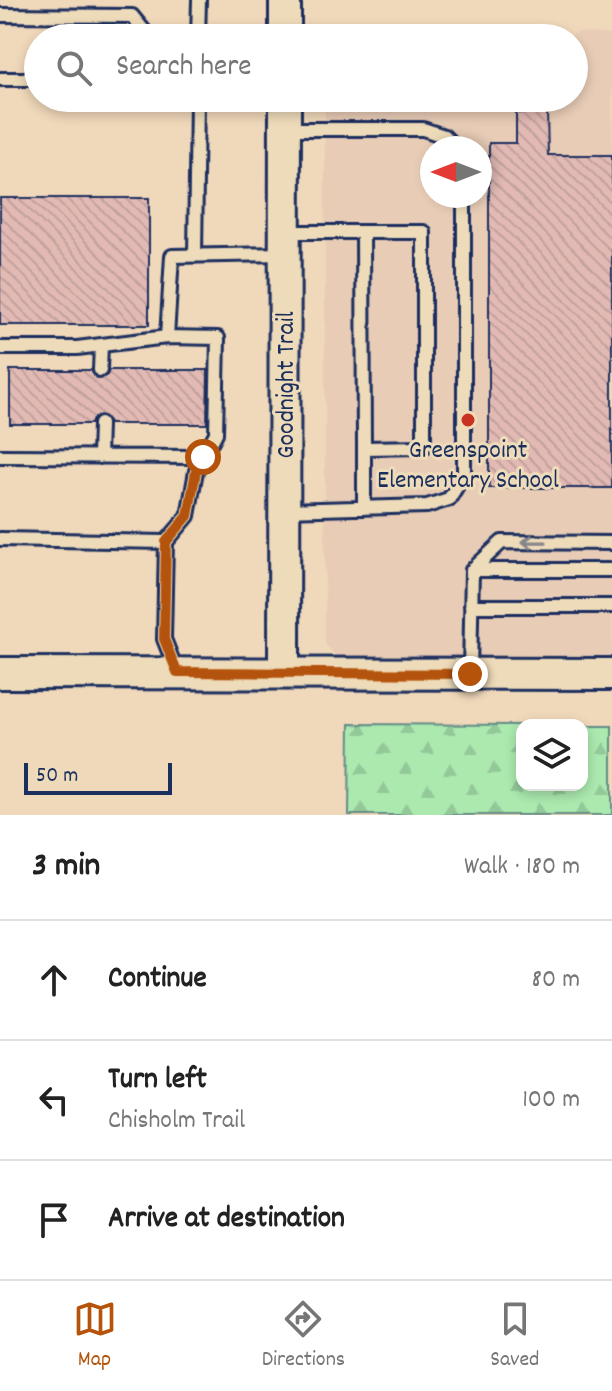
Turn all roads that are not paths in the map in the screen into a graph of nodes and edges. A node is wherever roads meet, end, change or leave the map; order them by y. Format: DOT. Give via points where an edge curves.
graph roads {
  1 [pos="199,0"];
  2 [pos="285,0"];
  3 [pos="0,15"];
  4 [pos="139,24"];
  5 [pos="198,24"];
  6 [pos="285,24"];
  7 [pos="0,79"];
  8 [pos="24,79"];
  9 [pos="197,112"];
  10 [pos="285,112"];
  11 [pos="285,129"];
  12 [pos="444,136"];
  13 [pos="464,208"];
  14 [pos="363,232"];
  15 [pos="285,243"];
  16 [pos="195,256"];
  17 [pos="167,337"];
  18 [pos="101,345"];
  19 [pos="0,348"];
  20 [pos="100,370"];
  21 [pos="100,424"];
  22 [pos="364,448"];
  23 [pos="0,456"];
  24 [pos="99,457"];
  25 [pos="203,457"];
  26 [pos="364,508"];
  27 [pos="284,510"];
  28 [pos="0,539"];
  29 [pos="166,542"];
  30 [pos="612,543"];
  31 [pos="472,570"];
  32 [pos="612,570"];
  33 [pos="471,606"];
  34 [pos="612,606"];
  35 [pos="177,672"];
  36 [pos="284,672"];
  37 [pos="0,673"];
  38 [pos="470,674"];
  39 [pos="612,674"];
  1 -- 5 [label="lane"];
  2 -- 6 [label="street"];
  3 -- 4 [label="lane" via="132,16"];
  7 -- 8 [label="lane"];
  9 -- 16 [label="lane"];
  10 -- 11 [label="street, Goodnight Trail"];
  11 -- 12 [label="lane" via="423,129"];
  11 -- 15 [label="street, Goodnight Trail"];
  13 -- 26 [label="lane" via="464,474 449,499 427,506"];
  14 -- 15 [label="lane"];
  14 -- 22 [label="lane"];
  14 -- 22 [label="lane" via="424,232 424,447"];
  15 -- 16 [label="lane"];
  15 -- 27 [label="street, Goodnight Trail"];
  16 -- 17 [label="lane" via="172,256"];
  17 -- 18 [label="lane"];
  17 -- 25 [label="lane" via="218,338 216,433"];
  18 -- 19 [label="lane"];
  18 -- 20 [label="lane"];
  21 -- 24 [label="lane"];
  22 -- 26 [label="lane"];
  23 -- 24 [label="lane"];
  24 -- 25 [label="lane"];
  25 -- 29 [label="lane" via="188,516"];
  26 -- 27 [label="lane"];
  27 -- 36 [label="street, Goodnight Trail"];
  28 -- 29 [label="lane"];
  29 -- 35 [label="lane" via="164,639"];
  30 -- 31 [label="lane, one-way" via="502,542"];
  31 -- 32 [label="lane"];
  31 -- 33 [label="lane"];
  33 -- 34 [label="lane"];
  33 -- 38 [label="lane"];
  35 -- 36 [label="street"];
  35 -- 37 [label="street"];
  36 -- 38 [label="street"];
  38 -- 39 [label="street"];
}
